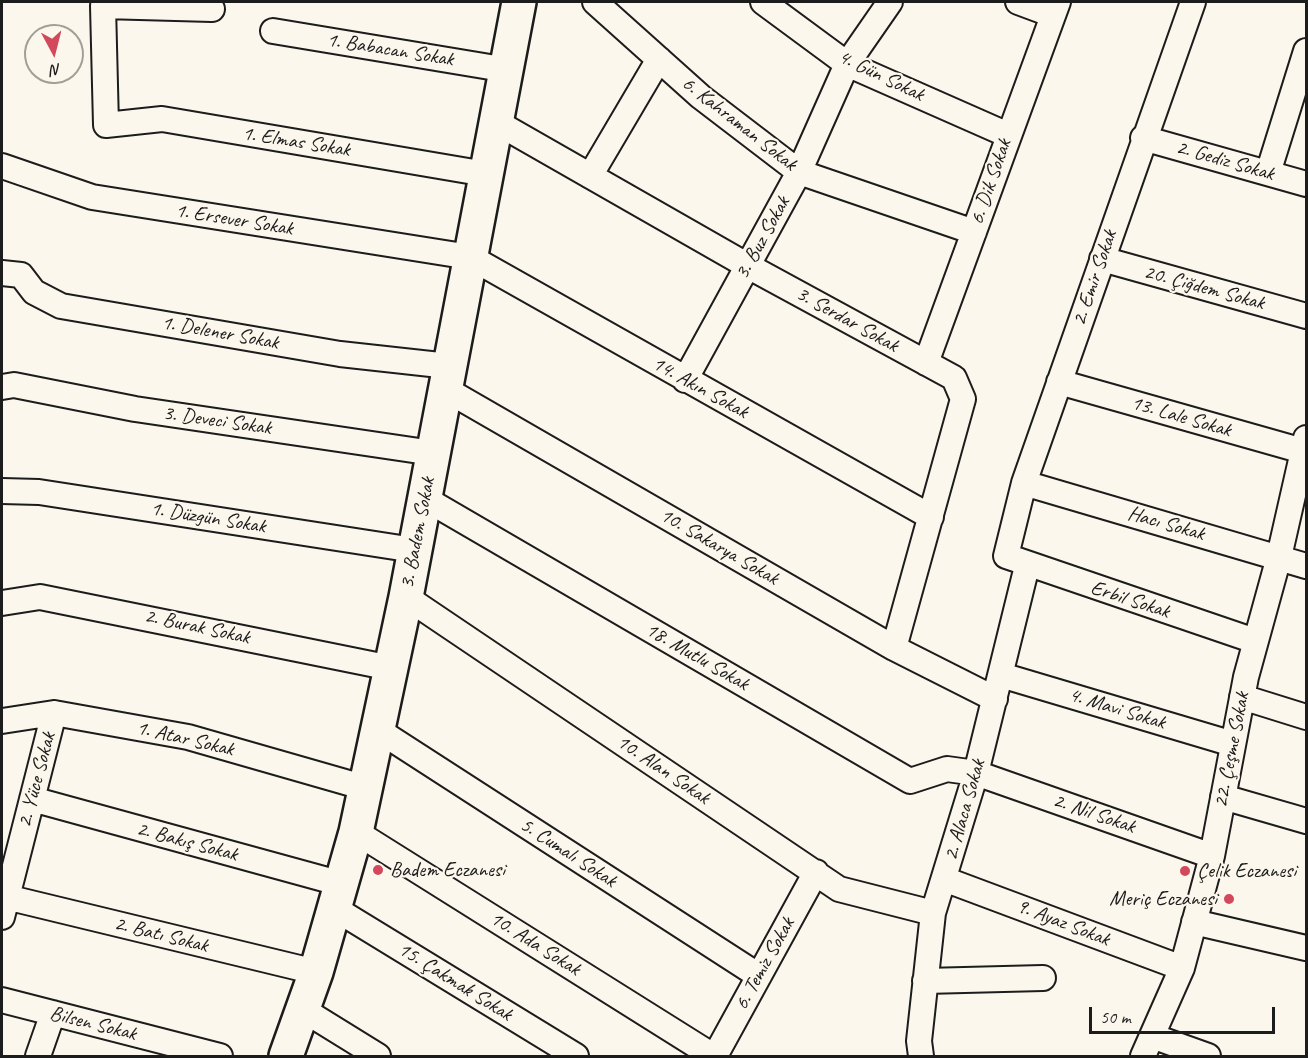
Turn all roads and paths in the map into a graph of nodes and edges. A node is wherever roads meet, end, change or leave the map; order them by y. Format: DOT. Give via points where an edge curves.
graph roads {
  1 [pos="519,2"];
  2 [pos="595,2"];
  3 [pos="766,2"];
  4 [pos="890,2"];
  5 [pos="1018,2"];
  6 [pos="1193,2"];
  7 [pos="155,4"];
  8 [pos="1055,8"];
  9 [pos="212,9"];
  10 [pos="273,31"];
  11 [pos="1305,51"];
  12 [pos="659,59"];
  13 [pos="847,64"];
  14 [pos="508,70"];
  15 [pos="496,122"];
  16 [pos="1008,135"];
  17 [pos="1143,138"];
  18 [pos="2,166"];
  19 [pos="799,172"];
  20 [pos="1268,173"];
  21 [pos="486,174"];
  22 [pos="590,176"];
  23 [pos="1306,184"];
  24 [pos="974,232"];
  25 [pos="470,257"];
  26 [pos="1102,259"];
  27 [pos="748,266"];
  28 [pos="2,273"];
  29 [pos="1306,316"];
  30 [pos="926,363"];
  31 [pos="447,377"];
  32 [pos="685,380"];
  33 [pos="1059,382"];
  34 [pos="2,387"];
  35 [pos="1305,445"];
  36 [pos="433,453"];
  37 [pos="1024,483"];
  38 [pos="2,491"];
  39 [pos="424,498"];
  40 [pos="931,516"];
  41 [pos="414,550"];
  42 [pos="1279,557"];
  43 [pos="1017,561"];
  44 [pos="1306,566"];
  45 [pos="406,597"];
  46 [pos="2,603"];
  47 [pos="1255,642"];
  48 [pos="894,648"];
  49 [pos="391,668"];
  50 [pos="1001,675"];
  51 [pos="1242,698"];
  52 [pos="995,699"];
  53 [pos="54,713"];
  54 [pos="1306,717"];
  55 [pos="2,721"];
  56 [pos="378,730"];
  57 [pos="1233,744"];
  58 [pos="976,773"];
  59 [pos="366,788"];
  60 [pos="1223,796"];
  61 [pos="32,799"];
  62 [pos="1306,821"];
  63 [pos="356,832"];
  64 [pos="10,850"];
  65 [pos="1212,856"];
  66 [pos="816,872"];
  67 [pos="944,879"];
  68 [pos="338,896"];
  69 [pos="4,907"];
  70 [pos="933,913"];
  71 [pos="1194,922"];
  72 [pos="1306,948"];
  73 [pos="1182,968"];
  74 [pos="316,972"];
  75 [pos="759,976"];
  76 [pos="1043,978"];
  77 [pos="925,981"];
  78 [pos="2,1000"];
  79 [pos="302,1009"];
  80 [pos="52,1013"];
  81 [pos="1148,1046"];
  82 [pos="167,1050"];
  83 [pos="38,1056"];
  84 [pos="220,1056"];
  85 [pos="286,1056"];
  86 [pos="378,1056"];
  87 [pos="576,1056"];
  88 [pos="714,1056"];
  89 [pos="921,1056"];
  90 [pos="1208,1056"];
  1 -- 14 [label="street, 3. Badem Sokak"];
  2 -- 12 [label="street, 6. Kahraman Sokak"];
  3 -- 13 [label="street, 4. Gün Sokak"];
  4 -- 13 [label="street, 3. Buz Sokak"];
  5 -- 8 [label="street"];
  6 -- 17 [label="street, 2. Emir Sokak"];
  7 -- 9 [label="street"];
  7 -- 21 [label="street, 1. Elmas Sokak" via="103,6 106,125 162,120"];
  8 -- 16 [label="street, 6. Dik Sokak"];
  10 -- 14 [label="street, 1. Babacan Sokak"];
  11 -- 20 [label="street"];
  12 -- 19 [label="street, 6. Kahraman Sokak" via="701,97"];
  12 -- 22 [label="street"];
  13 -- 16 [label="street, 4. Gün Sokak"];
  13 -- 19 [label="street, 3. Buz Sokak"];
  14 -- 15 [label="street, 3. Badem Sokak"];
  15 -- 21 [label="street, 3. Badem Sokak"];
  15 -- 22 [label="street, 3. Serdar Sokak"];
  16 -- 24 [label="street, 6. Dik Sokak"];
  17 -- 20 [label="street, 2. Gediz Sokak"];
  17 -- 26 [label="street, 2. Emir Sokak"];
  18 -- 25 [label="street, 1. Ersever Sokak" via="92,197"];
  19 -- 24 [label="street, 6. Kahraman Sokak"];
  19 -- 27 [label="street, 3. Buz Sokak"];
  20 -- 23 [label="street, 2. Gediz Sokak"];
  21 -- 25 [label="street, 3. Badem Sokak"];
  22 -- 27 [label="street, 3. Serdar Sokak"];
  24 -- 30 [label="street, 6. Dik Sokak"];
  25 -- 31 [label="street, 3. Badem Sokak"];
  25 -- 32 [label="street, 14. Akın Sokak"];
  26 -- 29 [label="street, 20. Çiğdem Sokak"];
  26 -- 33 [label="street, 2. Emir Sokak"];
  27 -- 30 [label="street, 3. Serdar Sokak"];
  27 -- 32 [label="street, 3. Buz Sokak"];
  28 -- 31 [label="street, 1. Delener Sokak" via="21,275 34,292 61,306 340,354"];
  30 -- 40 [label="street, 3. Serdar Sokak" via="954,378 963,399"];
  31 -- 36 [label="street, 3. Badem Sokak"];
  31 -- 48 [label="street, 10. Sakarya Sokak"];
  32 -- 40 [label="street, 14. Akın Sokak"];
  33 -- 35 [label="street, 13. Lale Sokak"];
  33 -- 37 [label="street, 2. Emir Sokak"];
  34 -- 36 [label="street, 3. Deveci Sokak" via="14,385 135,409"];
  35 -- 42 [label="street, 22. Çeşme Sokak"];
  36 -- 39 [label="street, 3. Badem Sokak"];
  37 -- 42 [label="street, Hacı Sokak"];
  37 -- 43 [label="street, 2. Emir Sokak"];
  38 -- 41 [label="street, 1. Düzgün Sokak" via="39,492"];
  39 -- 41 [label="street, 3. Badem Sokak"];
  39 -- 58 [label="street, 18. Mutlu Sokak" via="910,781 947,769"];
  40 -- 48 [label="street, 3. Serdar Sokak"];
  41 -- 45 [label="street, 3. Badem Sokak"];
  42 -- 44 [label="street, Hacı Sokak"];
  42 -- 47 [label="street, 22. Çeşme Sokak"];
  43 -- 47 [label="street, Erbil Sokak"];
  43 -- 50 [label="street, 2. Alaca Sokak"];
  45 -- 49 [label="street, 3. Badem Sokak"];
  45 -- 66 [label="street, 10. Alan Sokak"];
  46 -- 49 [label="street, 2. Burak Sokak" via="40,597"];
  47 -- 51 [label="street, 22. Çeşme Sokak"];
  48 -- 52 [label="street, 10. Sakarya Sokak"];
  49 -- 56 [label="street, 3. Badem Sokak"];
  50 -- 52 [label="street, 2. Alaca Sokak"];
  50 -- 57 [label="street, 4. Mavi Sokak"];
  51 -- 54 [label="street"];
  51 -- 57 [label="street, 22. Çeşme Sokak"];
  52 -- 58 [label="street, 2. Alaca Sokak"];
  53 -- 55 [label="street, 1. Atar Sokak"];
  53 -- 59 [label="street, 1. Atar Sokak" via="188,737"];
  53 -- 61 [label="street, 2. Yüce Sokak"];
  56 -- 59 [label="street, 3. Badem Sokak"];
  56 -- 75 [label="street, 5. Cumalı Sokak"];
  57 -- 60 [label="street, 22. Çeşme Sokak"];
  58 -- 65 [label="street, 2. Nil Sokak"];
  58 -- 67 [label="street, 2. Alaca Sokak"];
  59 -- 63 [label="street, 3. Badem Sokak"];
  60 -- 62 [label="street"];
  60 -- 65 [label="street, 22. Çeşme Sokak"];
  61 -- 64 [label="street, 2. Yüce Sokak"];
  61 -- 68 [label="street, 2. Bakış Sokak"];
  63 -- 68 [label="street, 3. Badem Sokak"];
  63 -- 88 [label="street, 10. Ada Sokak"];
  64 -- 69 [label="street, 2. Yüce Sokak"];
  65 -- 71 [label="street, 22. Çeşme Sokak"];
  66 -- 70 [label="street, 10. Alan Sokak" via="840,889"];
  66 -- 75 [label="street, 6. Temiz Sokak"];
  67 -- 70 [label="street, 2. Alaca Sokak"];
  67 -- 73 [label="street, 9. Ayaz Sokak"];
  68 -- 74 [label="street, 3. Badem Sokak"];
  68 -- 87 [label="street, 15. Çakmak Sokak"];
  69 -- 74 [label="street, 2. Batı Sokak"];
  70 -- 77 [label="street, 2. Alaca Sokak"];
  71 -- 72 [label="street"];
  71 -- 73 [label="street, 22. Çeşme Sokak"];
  73 -- 81 [label="street, 22. Çeşme Sokak"];
  74 -- 79 [label="street, 3. Badem Sokak"];
  75 -- 88 [label="street, 6. Temiz Sokak"];
  76 -- 77 [label="street"];
  77 -- 89 [label="street, 2. Alaca Sokak"];
  78 -- 80 [label="street, Bilsen Sokak"];
  79 -- 85 [label="street, 3. Badem Sokak"];
  79 -- 86 [label="street"];
  80 -- 82 [label="street, Bilsen Sokak"];
  80 -- 83 [label="street"];
  81 -- 90 [label="street"];
  82 -- 84 [label="street, Bilsen Sokak"];
}
